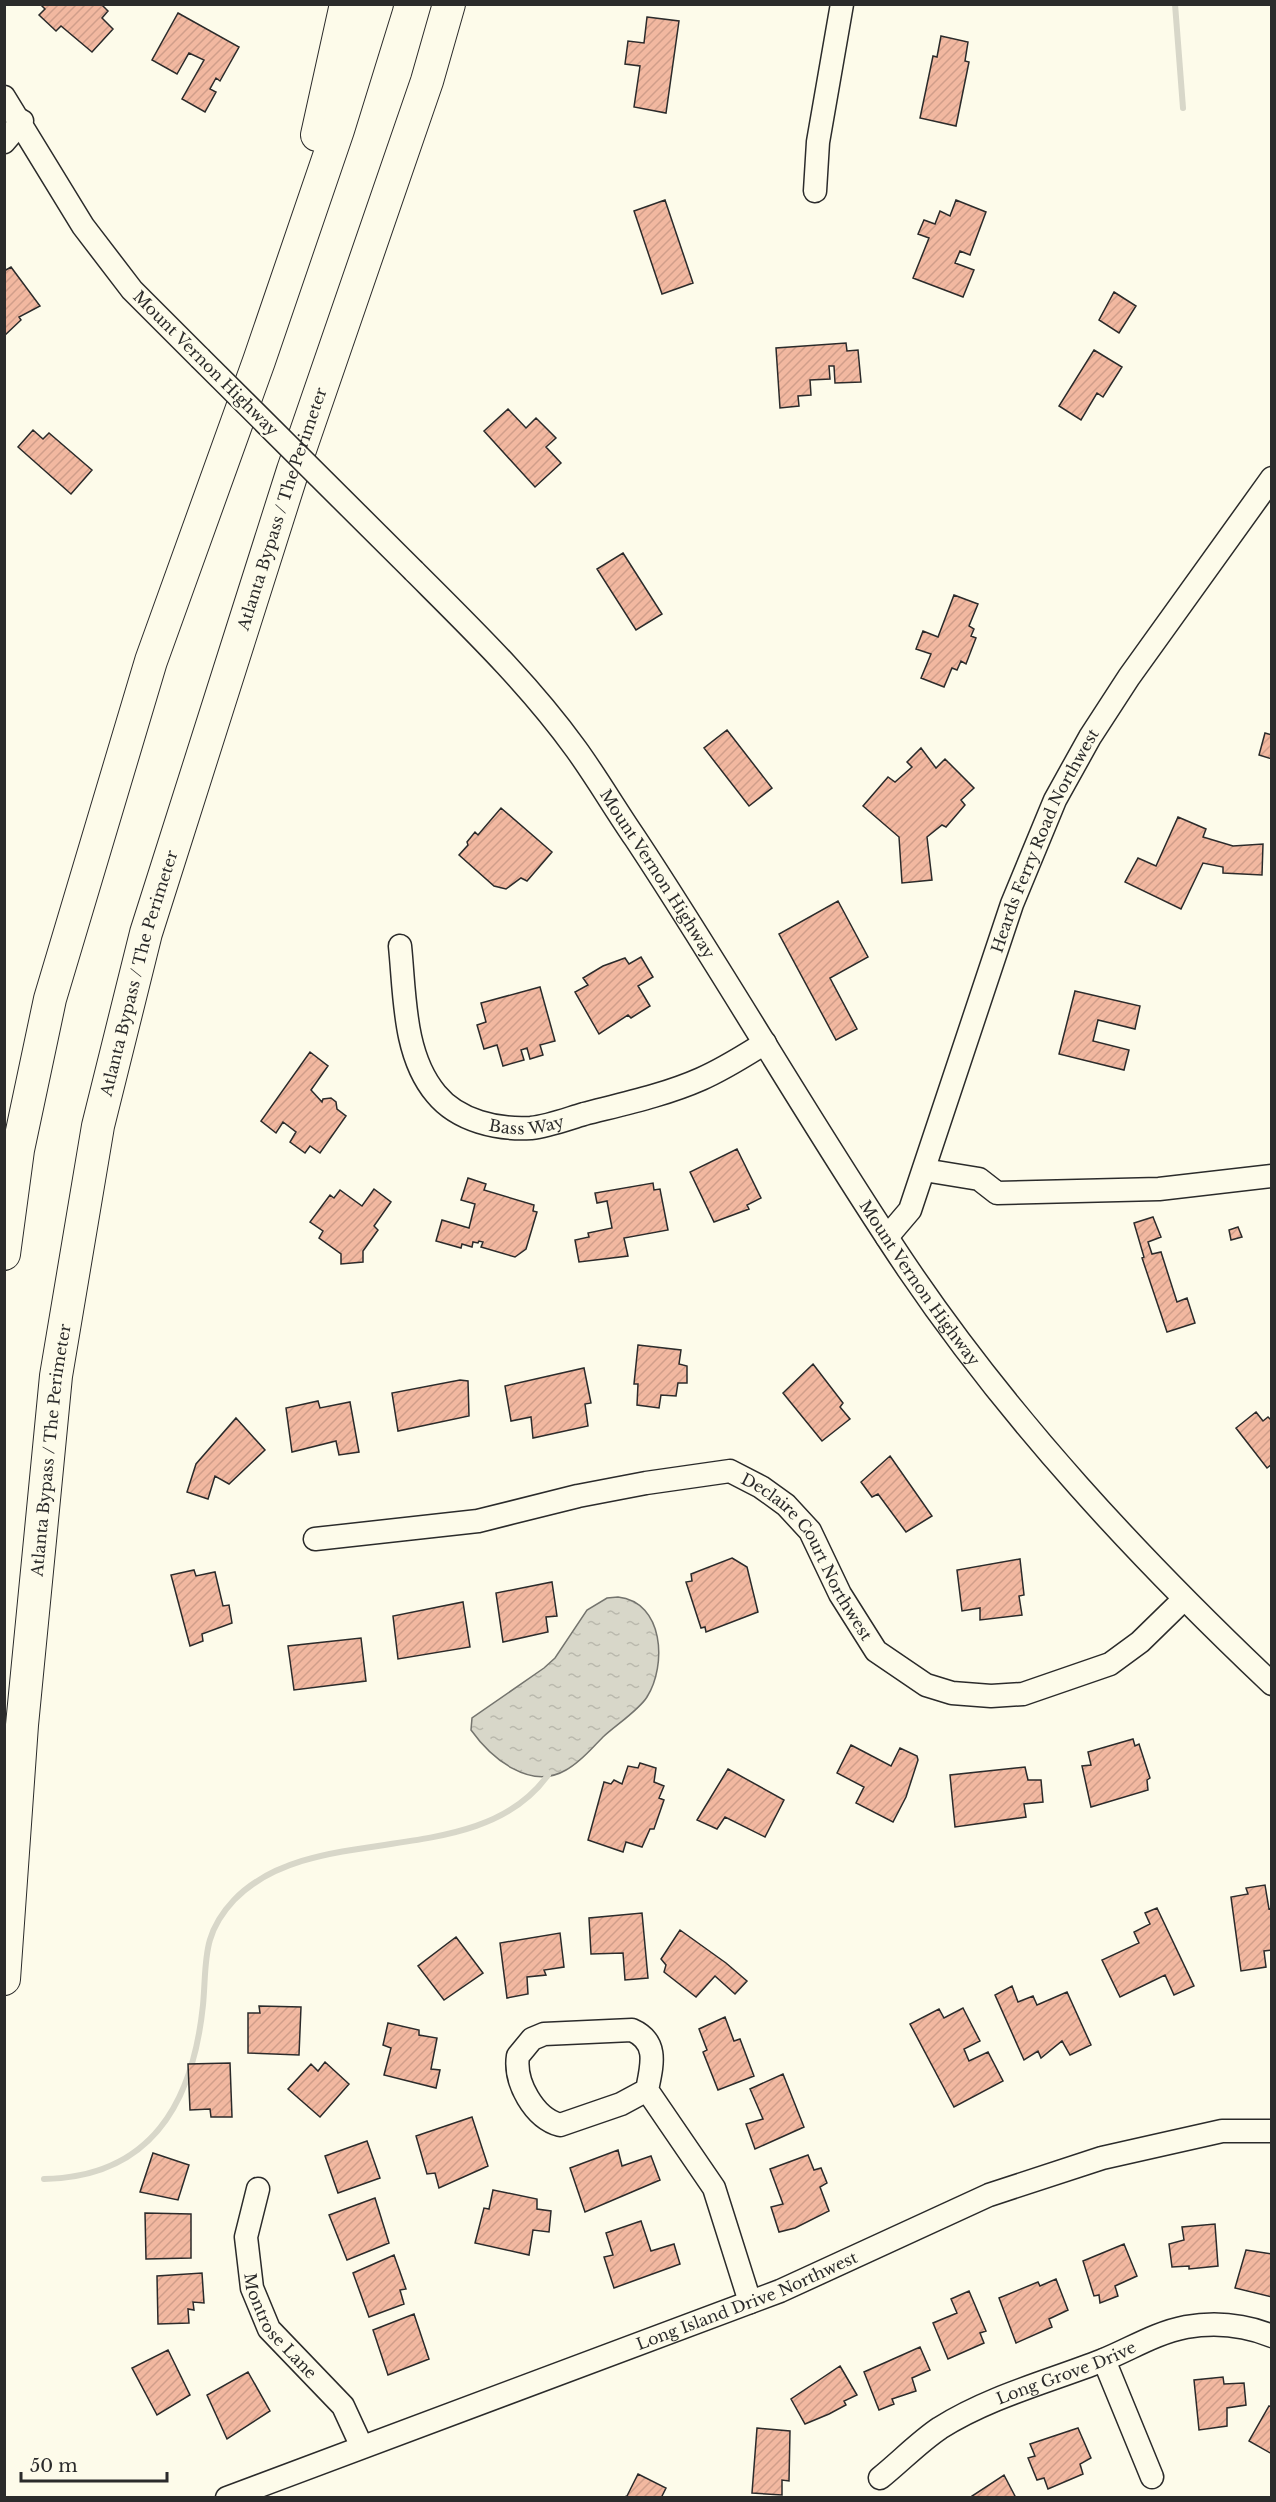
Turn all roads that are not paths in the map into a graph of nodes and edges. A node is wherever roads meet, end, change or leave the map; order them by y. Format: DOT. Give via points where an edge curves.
graph roads {
  1 [pos="346,4"];
  2 [pos="377,4"];
  3 [pos="449,4"];
  4 [pos="842,4"];
  5 [pos="4,97"];
  6 [pos="22,121"];
  7 [pos="4,142"];
  8 [pos="815,191"];
  9 [pos="283,291"];
  10 [pos="1272,478"];
  11 [pos="400,946"];
  12 [pos="765,1043"];
  13 [pos="924,1170"];
  14 [pos="1272,1176"];
  15 [pos="887,1237"];
  16 [pos="4,1254"];
  17 [pos="315,1539"];
  18 [pos="1183,1600"];
  19 [pos="1272,1684"];
  20 [pos="4,1979"];
  21 [pos="647,2090"];
  22 [pos="1272,2131"];
  23 [pos="258,2189"];
  24 [pos="750,2302"];
  25 [pos="1272,2336"];
  26 [pos="1104,2360"];
  27 [pos="361,2445"];
  28 [pos="1152,2477"];
  29 [pos="880,2478"];
  30 [pos="227,2498"];
  1 -- 9 [label="highway"];
  2 -- 9 [label="highway"];
  3 -- 20 [label="highway, Atlanta Bypass / The Perimeter" via="427,81 293,470 146,933 98,1126 56,1376 22,1725"];
  4 -- 8 [label="street" via="819,142"];
  5 -- 6 [label="street, Mount Vernon Highway"];
  6 -- 7 [label="street"];
  6 -- 12 [label="street, Mount Vernon Highway, bridge" via="83,226 132,290 529,690 576,750 667,886"];
  9 -- 16 [label="highway" via="151,661 50,999 18,1150"];
  10 -- 13 [label="street, Heards Ferry Road Northwest" via="1130,677 1055,800 1012,904"];
  11 -- 12 [label="street, Bass Way" via="417,1061 436,1095 466,1117 481,1122 534,1128 616,1106 699,1080"];
  12 -- 15 [label="street, Mount Vernon Highway"];
  13 -- 14 [label="street" via="980,1179 997,1193 1159,1189"];
  13 -- 15 [label="street, Heards Ferry Road Northwest" via="910,1210"];
  15 -- 18 [label="street, Mount Vernon Highway" via="1001,1396"];
  17 -- 18 [label="street, Declaire Court Northwest" via="478,1521 601,1492 730,1472 786,1505 810,1532 840,1594 876,1651 926,1685 952,1693 991,1696 1023,1694 1110,1664 1140,1642"];
  18 -- 19 [label="street, Mount Vernon Highway"];
  21 -- 21 [label="street" via="621,2104 560,2125 542,2116 532,2103 519,2078 518,2056 532,2039 544,2034 632,2030 650,2044 653,2056"];
  21 -- 24 [label="street" via="714,2188"];
  22 -- 24 [label="street, Long Island Drive Northwest" via="1222,2131 1102,2158 1000,2192"];
  23 -- 27 [label="street, Montrose Lane" via="246,2237 252,2288 269,2329 343,2406"];
  24 -- 27 [label="street, Long Island Drive Northwest"];
  25 -- 26 [label="street, Long Grove Drive" via="1221,2325 1187,2327 1158,2335"];
  26 -- 28 [label="street"];
  26 -- 29 [label="street, Long Grove Drive" via="977,2407 939,2429"];
  27 -- 30 [label="street, Long Island Drive Northwest"];
}
